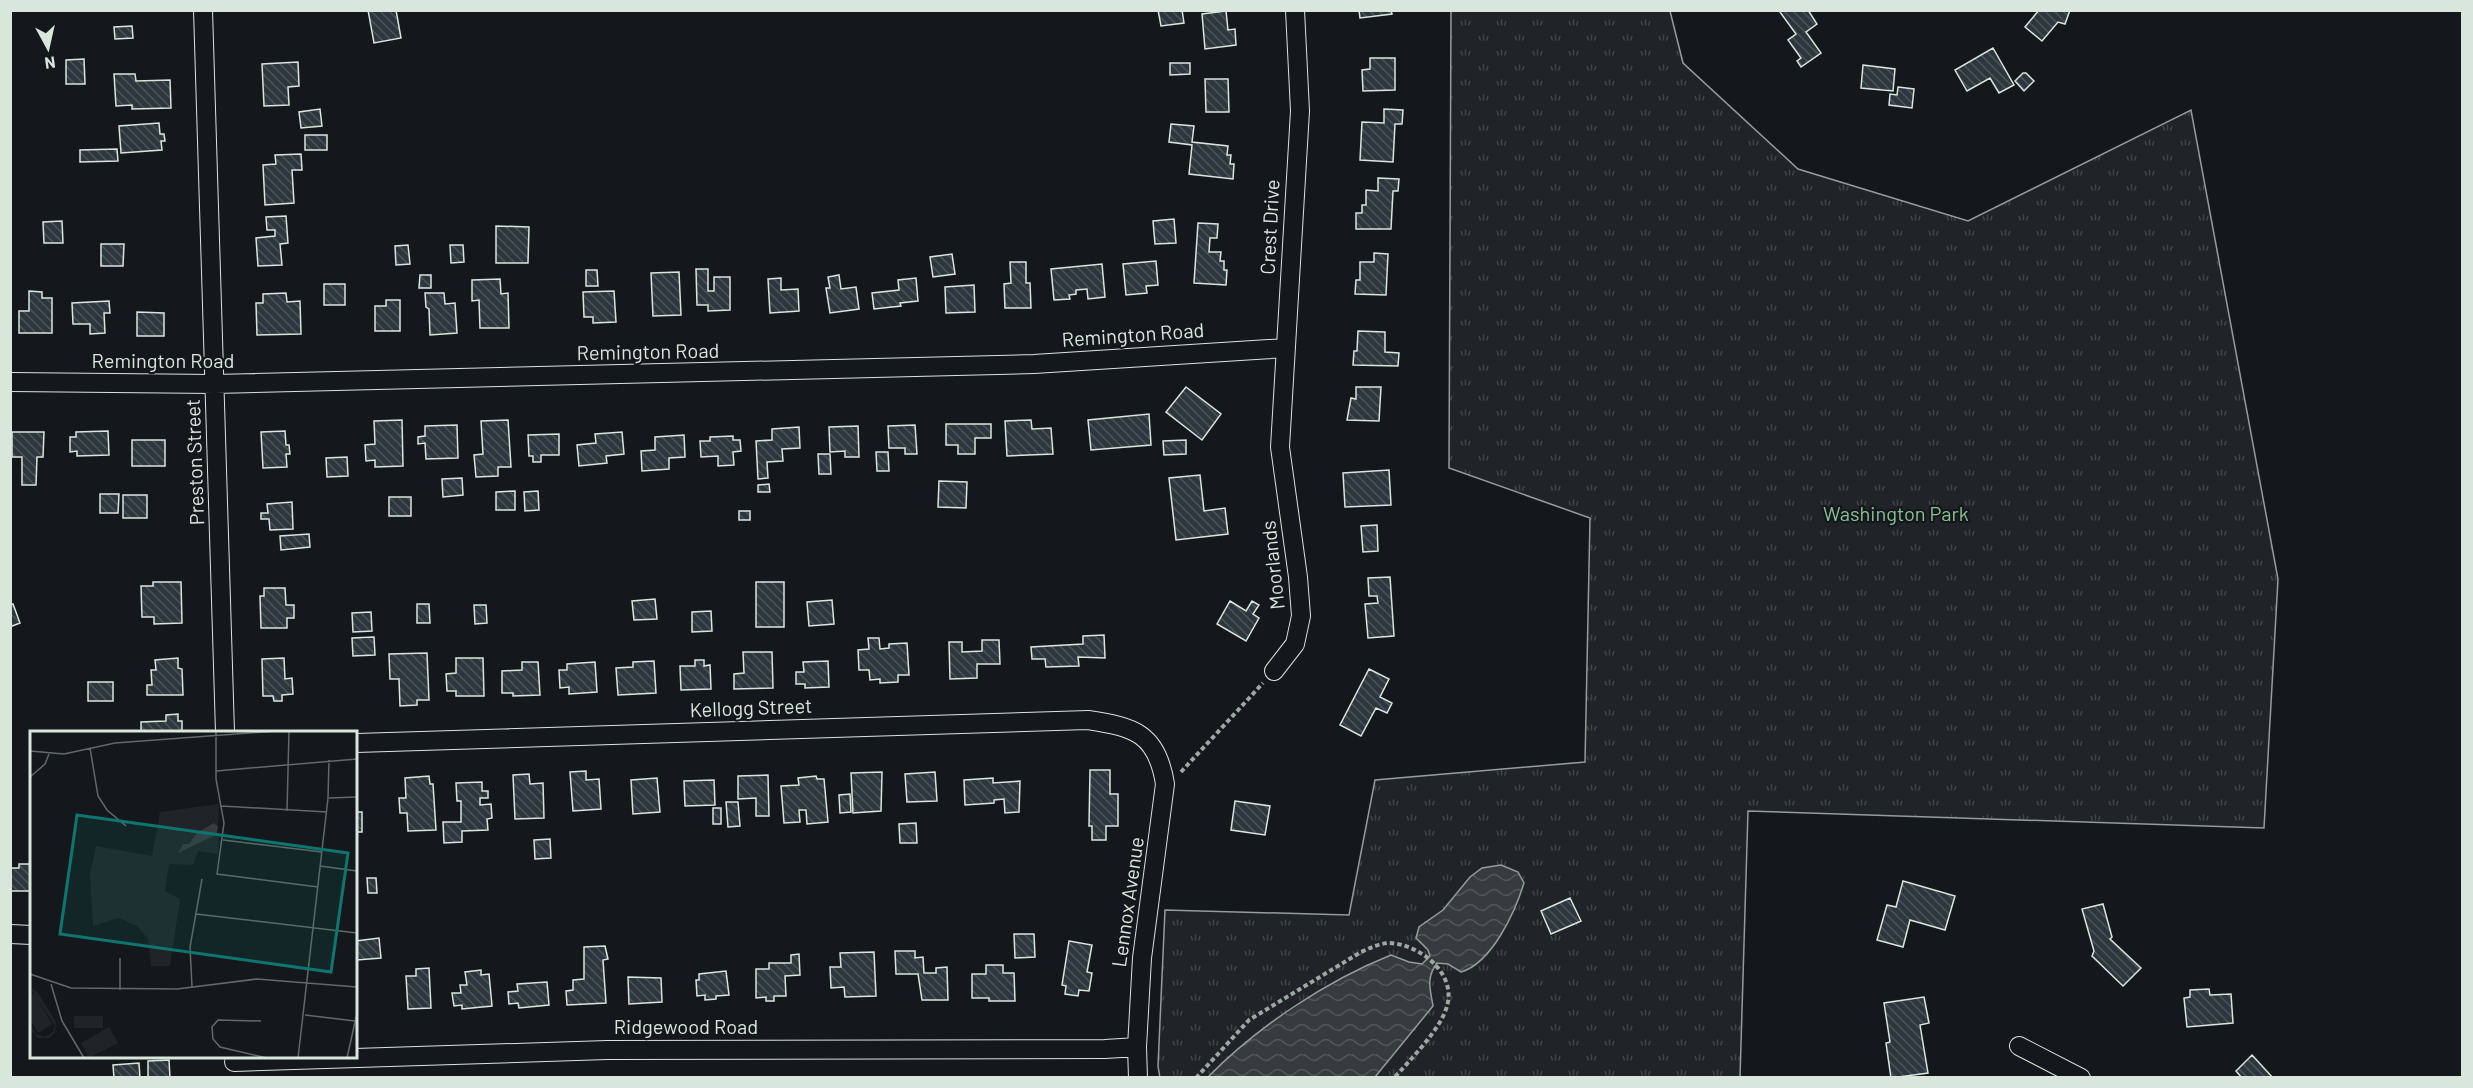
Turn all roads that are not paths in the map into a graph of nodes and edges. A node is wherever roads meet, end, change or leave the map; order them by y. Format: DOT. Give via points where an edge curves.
graph roads {
  1 [pos="203,10"];
  2 [pos="1295,10"];
  3 [pos="1286,348"];
  4 [pos="10,382"];
  5 [pos="215,384"];
  6 [pos="1280,447"];
  7 [pos="1274,671"];
  8 [pos="225,731"];
  9 [pos="1145,737"];
  10 [pos="357,743"];
  11 [pos="10,934"];
  12 [pos="30,935"];
  13 [pos="2019,1046"];
  14 [pos="1137,1047"];
  15 [pos="235,1065"];
  16 [pos="1138,1077"];
  17 [pos="2082,1077"];
  1 -- 5 [label="street, Preston Street"];
  2 -- 3 [label="street, Crest Drive" via="1300,111"];
  3 -- 5 [label="street, Remington Road" via="1034,364"];
  3 -- 6 [label="street, Crest Drive"];
  4 -- 5 [label="street, Remington Road"];
  5 -- 8 [label="street, Preston Street"];
  6 -- 7 [label="street, Moorlands" via="1301,616 1295,644"];
  9 -- 10 [label="street, Kellogg Street" via="1120,725 1088,720"];
  9 -- 14 [label="street, Lennox Avenue" via="1161,759 1165,784 1142,957"];
  11 -- 12 [label="street"];
  13 -- 17 [label="street"];
  14 -- 15 [label="street, Ridgewood Road" via="607,1050"];
  14 -- 16 [label="street, Lennox Avenue"];
}
